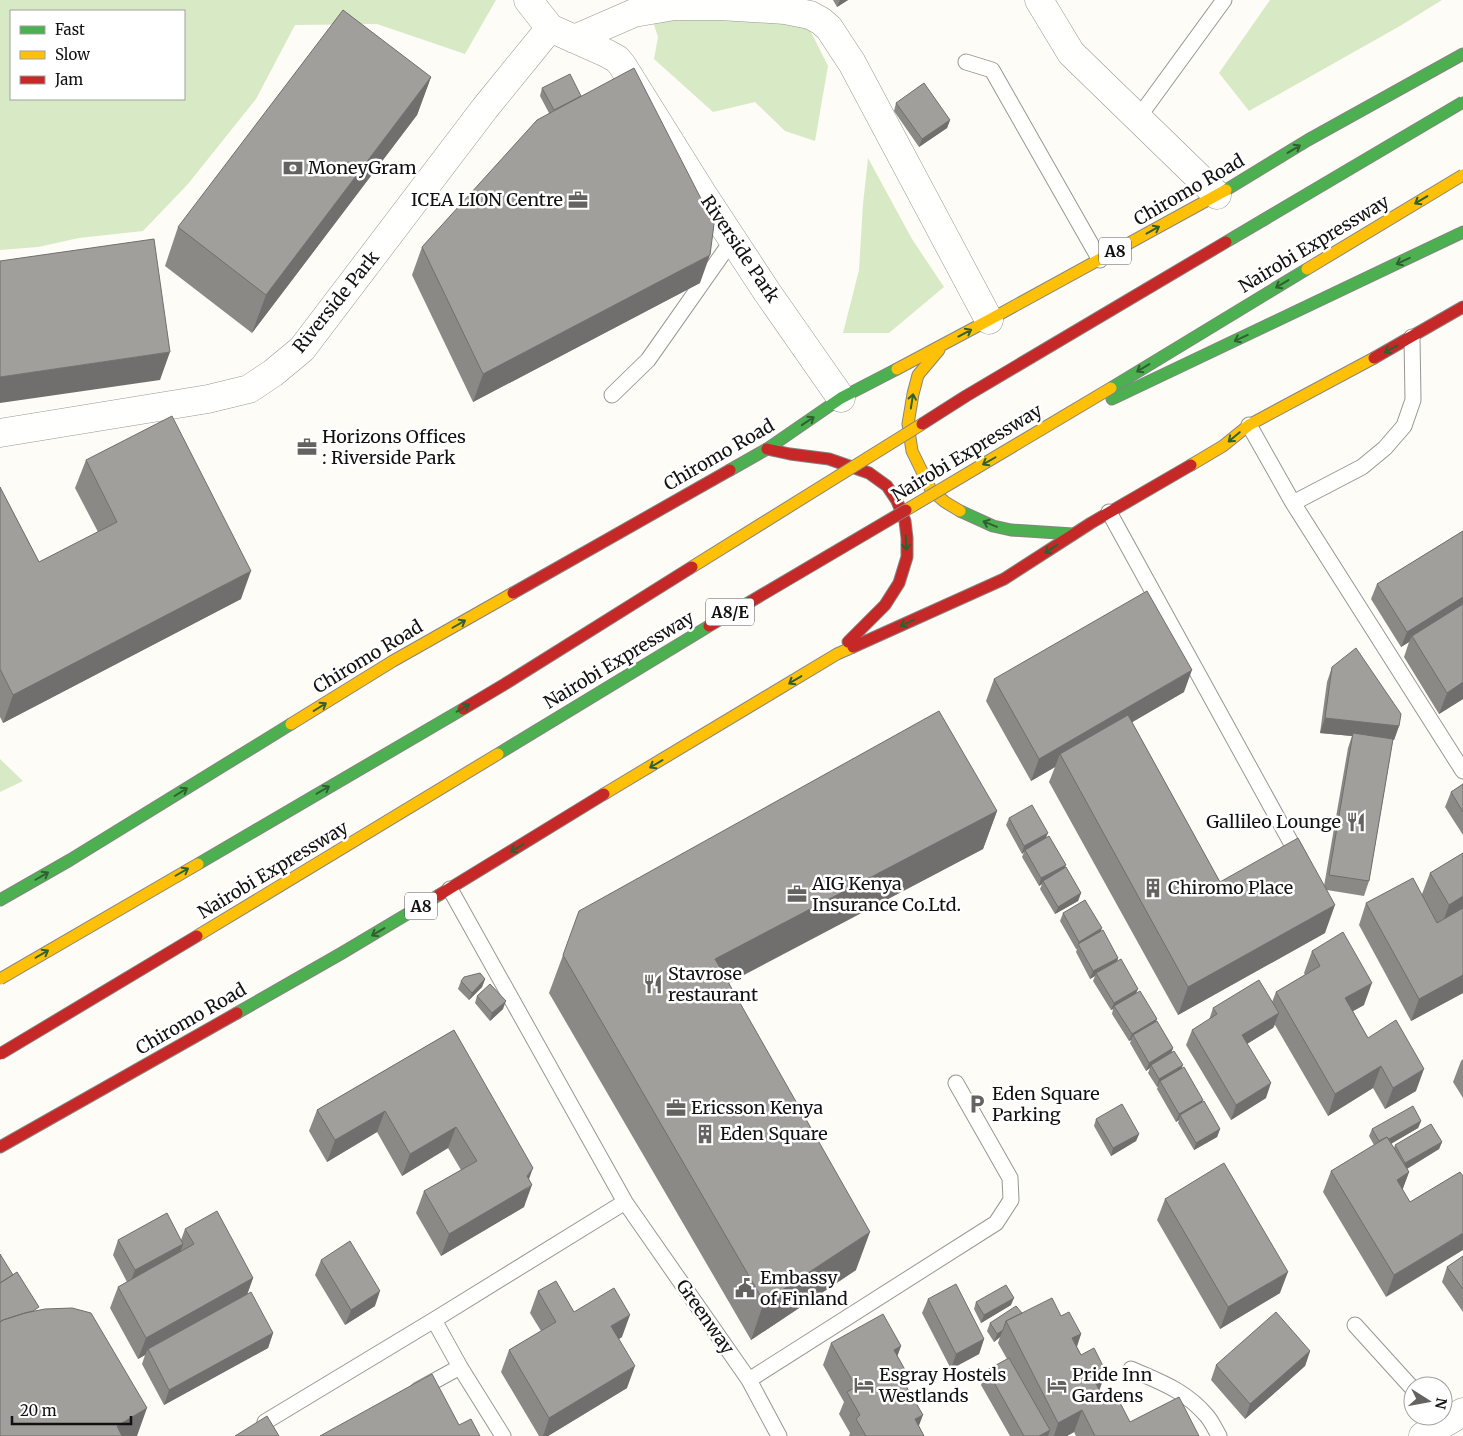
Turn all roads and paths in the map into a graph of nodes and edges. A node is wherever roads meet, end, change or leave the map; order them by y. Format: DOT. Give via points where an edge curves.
graph roads {
  1 [pos="528,0"];
  2 [pos="1040,0"];
  3 [pos="1224,0"];
  4 [pos="550,28"];
  5 [pos="574,39"];
  6 [pos="1463,54"];
  7 [pos="966,62"];
  8 [pos="1463,102"];
  9 [pos="1138,118"];
  10 [pos="1463,175"];
  11 [pos="1217,196"];
  12 [pos="1463,232"];
  13 [pos="733,239"];
  14 [pos="1100,260"];
  15 [pos="1463,307"];
  16 [pos="990,320"];
  17 [pos="1412,337"];
  18 [pos="943,345"];
  19 [pos="612,395"];
  20 [pos="841,398"];
  21 [pos="1249,425"];
  22 [pos="0,433"];
  23 [pos="1019,444"];
  24 [pos="768,448"];
  25 [pos="1293,503"];
  26 [pos="1109,512"];
  27 [pos="1073,534"];
  28 [pos="837,654"];
  29 [pos="1463,771"];
  30 [pos="1308,874"];
  31 [pos="450,889"];
  32 [pos="0,900"];
  33 [pos="0,979"];
  34 [pos="0,1054"];
  35 [pos="956,1083"];
  36 [pos="0,1147"];
  37 [pos="625,1202"];
  38 [pos="434,1320"];
  39 [pos="1355,1325"];
  40 [pos="460,1367"];
  41 [pos="1130,1369"];
  42 [pos="1403,1378"];
  43 [pos="749,1380"];
  44 [pos="403,1398"];
  45 [pos="265,1422"];
  46 [pos="502,1436"];
  47 [pos="779,1436"];
  48 [pos="1219,1436"];
  1 -- 4 [label="street, Riverside Park"];
  2 -- 9 [label="street" via="1071,53"];
  3 -- 9 [label="lane"];
  4 -- 5 [label="street, Riverside Park"];
  4 -- 22 [label="street, Riverside Park" via="485,108 302,349 273,373 248,388 208,400"];
  5 -- 13 [label="street, Riverside Park" via="606,53 622,65"];
  5 -- 16 [label="street" via="634,13 674,6 786,10 810,14 821,21 852,63"];
  11 -- 6 [label="highway, Chiromo Road / A8, one-way" via="1308,140"];
  7 -- 14 [label="lane" via="992,70"];
  33 -- 8 [label="highway, one-way, bridge" via="505,684 966,396"];
  9 -- 11 [label="street"];
  10 -- 23 [label="highway, Nairobi Expressway / A8/E, one-way, bridge"];
  14 -- 11 [label="highway, Chiromo Road / A8, one-way"];
  12 -- 23 [label="highway, one-way, bridge"];
  13 -- 19 [label="lane" via="648,360"];
  13 -- 20 [label="street, Riverside Park"];
  14 -- 16 [label="highway, Chiromo Road / A8"];
  15 -- 17 [label="highway, Chiromo Road / A8"];
  18 -- 16 [label="highway, Chiromo Road / A8, one-way"];
  17 -- 21 [label="highway, Chiromo Road / A8, one-way"];
  17 -- 25 [label="lane" via="1413,400 1404,426 1362,467"];
  18 -- 20 [label="highway, Chiromo Road / A8"];
  27 -- 18 [label="highway, one-way" via="993,526 964,514 931,490 912,450 908,424 918,375"];
  24 -- 20 [label="highway, Chiromo Road / A8, one-way"];
  21 -- 25 [label="lane"];
  21 -- 26 [label="highway, Chiromo Road / A8, one-way" via="1223,446"];
  23 -- 34 [label="highway, Nairobi Expressway / A8/E, one-way, bridge" via="723,617"];
  24 -- 28 [label="highway, one-way" via="829,459 869,473 887,486 904,521 907,557 899,583 885,605"];
  32 -- 24 [label="highway, Chiromo Road / A8, one-way" via="393,661"];
  25 -- 29 [label="lane"];
  26 -- 27 [label="highway, Chiromo Road / A8"];
  26 -- 30 [label="lane"];
  27 -- 28 [label="highway, Chiromo Road / A8, one-way" via="1004,579"];
  28 -- 31 [label="highway, Chiromo Road / A8, one-way"];
  31 -- 36 [label="highway, Chiromo Road / A8, one-way"];
  31 -- 37 [label="lane, Greenway"];
  35 -- 43 [label="lane" via="1010,1178 1012,1200 996,1223"];
  37 -- 38 [label="lane"];
  37 -- 43 [label="lane, Greenway"];
  38 -- 40 [label="lane"];
  38 -- 45 [label="lane"];
  39 -- 42 [label="lane"];
  40 -- 44 [label="lane"];
  40 -- 46 [label="lane"];
  41 -- 48 [label="lane" via="1178,1390 1193,1401"];
  43 -- 47 [label="lane, Greenway"];
}
